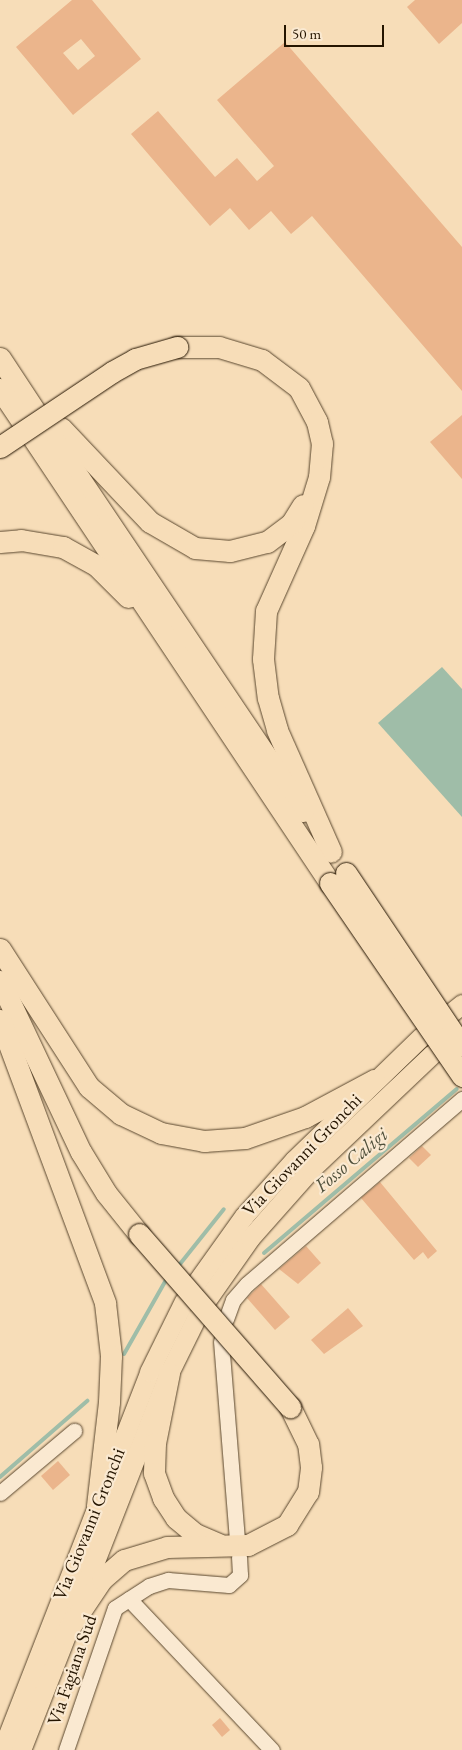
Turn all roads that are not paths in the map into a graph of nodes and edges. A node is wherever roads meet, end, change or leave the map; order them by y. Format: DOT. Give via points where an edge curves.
graph roads {
  1 [pos="0,358"];
  2 [pos="6,384"];
  3 [pos="33,413"];
  4 [pos="46,430"];
  5 [pos="0,447"];
  6 [pos="319,477"];
  7 [pos="0,542"];
  8 [pos="174,648"];
  9 [pos="331,852"];
  10 [pos="338,878"];
  11 [pos="0,949"];
  12 [pos="0,981"];
  13 [pos="0,1020"];
  14 [pos="421,1038"];
  15 [pos="462,1046"];
  16 [pos="432,1054"];
  17 [pos="462,1076"];
  18 [pos="374,1080"];
  19 [pos="462,1098"];
  20 [pos="196,1283"];
  21 [pos="208,1298"];
  22 [pos="184,1301"];
  23 [pos="197,1316"];
  24 [pos="226,1319"];
  25 [pos="221,1341"];
  26 [pos="169,1373"];
  27 [pos="74,1431"];
  28 [pos="0,1493"];
  29 [pos="97,1506"];
  30 [pos="235,1547"];
  31 [pos="129,1599"];
  32 [pos="65,1634"];
  33 [pos="9,1749"];
  34 [pos="66,1750"];
  35 [pos="272,1750"];
  1 -- 2 [label="highway"];
  2 -- 3 [label="highway"];
  4 -- 6 [label="highway" via="150,522 195,548 230,551 267,542 291,524"];
  4 -- 8 [label="highway"];
  4 -- 9 [label="highway"];
  5 -- 6 [label="highway, bridge" via="135,359 177,347 232,349 262,360 294,382 306,397 322,444"];
  6 -- 9 [label="highway" via="304,526 266,612 263,659 268,698 277,730"];
  7 -- 8 [label="highway" via="43,542 81,555 124,593"];
  8 -- 10 [label="highway"];
  9 -- 10 [label="highway"];
  10 -- 15 [label="highway, bridge"];
  10 -- 17 [label="highway, bridge"];
  11 -- 18 [label="highway" via="89,1087 121,1114 161,1133 204,1141 244,1138 305,1117"];
  12 -- 30 [label="highway, bridge" via="81,1152 106,1193 290,1407 310,1454 308,1492 296,1514 277,1533"];
  13 -- 29 [label="highway" via="105,1303 110,1387"];
  14 -- 18 [label="main road, Via Giovanni Gronchi"];
  16 -- 21 [label="main road, Via Giovanni Gronchi" via="311,1169 250,1238"];
  18 -- 20 [label="main road, Via Giovanni Gronchi" via="244,1216"];
  19 -- 24 [label="street" via="233,1300"];
  22 -- 29 [label="main road, Via Giovanni Gronchi" via="149,1372"];
  23 -- 26 [label="main road, Via Giovanni Gronchi"];
  25 -- 30 [label="street, Via Fagiana Sud"];
  26 -- 30 [label="highway" via="153,1461 158,1485 168,1508 184,1526"];
  26 -- 32 [label="main road, Via Giovanni Gronchi"];
  27 -- 28 [label="street"];
  29 -- 33 [label="main road, Via Giovanni Gronchi"];
  30 -- 31 [label="street, Via Fagiana Sud" via="240,1575 230,1585 168,1580 149,1586"];
  30 -- 32 [label="highway" via="167,1547 124,1560 102,1579"];
  31 -- 34 [label="street, Via Fagiana Sud" via="116,1608 107,1623"];
  31 -- 35 [label="street"];
  32 -- 33 [label="main road, Via Giovanni Gronchi"];
}
